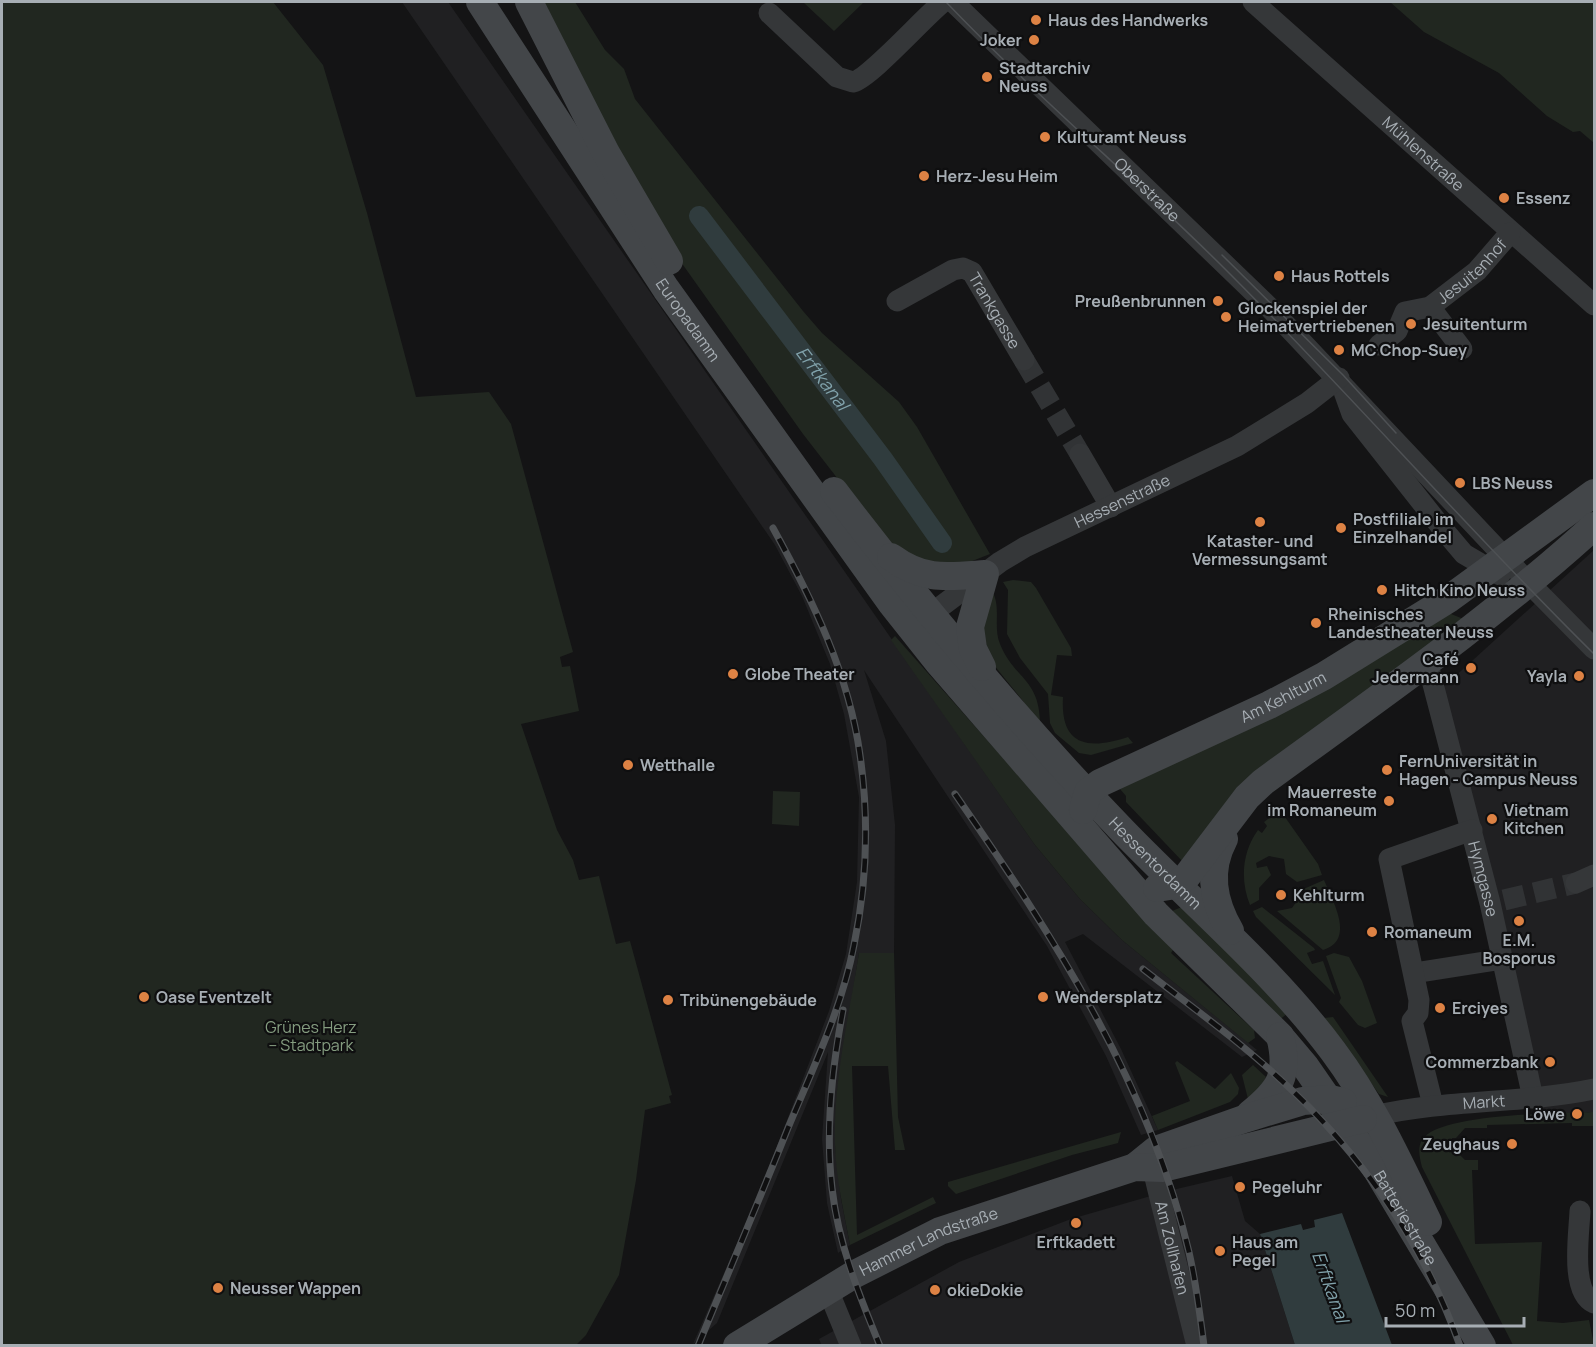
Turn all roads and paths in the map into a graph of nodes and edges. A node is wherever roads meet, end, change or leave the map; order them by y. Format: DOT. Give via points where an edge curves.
graph roads {
  1 [pos="480,2"];
  2 [pos="497,2"];
  3 [pos="529,2"];
  4 [pos="943,2"];
  5 [pos="953,2"];
  6 [pos="1253,2"];
  7 [pos="769,13"];
  8 [pos="1510,233"];
  9 [pos="679,279"];
  10 [pos="897,301"];
  11 [pos="1594,306"];
  12 [pos="1430,307"];
  13 [pos="1379,345"];
  14 [pos="1462,349"];
  15 [pos="1024,360"];
  16 [pos="1339,378"];
  17 [pos="1080,454"];
  18 [pos="1594,493"];
  19 [pos="1111,507"];
  20 [pos="1594,526"];
  21 [pos="875,545"];
  22 [pos="1497,564"];
  23 [pos="985,574"];
  24 [pos="1529,584"];
  25 [pos="920,622"];
  26 [pos="1594,649"];
  27 [pos="1427,661"];
  28 [pos="986,678"];
  29 [pos="1088,792"];
  30 [pos="1239,809"];
  31 [pos="1472,830"];
  32 [pos="1087,836"];
  33 [pos="1119,873"];
  34 [pos="1176,885"];
  35 [pos="1235,941"];
  36 [pos="1503,959"];
  37 [pos="1414,973"];
  38 [pos="1280,1036"];
  39 [pos="1334,1052"];
  40 [pos="1594,1090"];
  41 [pos="1533,1098"];
  42 [pos="1330,1099"];
  43 [pos="1433,1106"];
  44 [pos="1374,1116"];
  45 [pos="1244,1119"];
  46 [pos="1347,1123"];
  47 [pos="1300,1134"];
  48 [pos="1148,1162"];
  49 [pos="1580,1211"];
  50 [pos="828,1290"];
  51 [pos="1594,1303"];
  52 [pos="1465,1312"];
  53 [pos="737,1346"];
  54 [pos="851,1346"];
  55 [pos="1197,1346"];
  56 [pos="1482,1346"];
  1 -- 25 [label="main road, Europadamm" via="666,289"];
  2 -- 9 [label="main road, Europadamm"];
  3 -- 9 [label="main road" via="606,153"];
  4 -- 7 [label="street" via="866,76 853,82 837,77"];
  5 -- 16 [label="street, Oberstraße"];
  6 -- 8 [label="street, Mühlenstraße"];
  8 -- 11 [label="street, Mühlenstraße"];
  8 -- 12 [label="street, Jesuitenhof" via="1477,271"];
  9 -- 21 [label="main road, Europadamm"];
  10 -- 15 [label="street, Trankgasse" via="953,270 963,268 972,272"];
  12 -- 13 [label="street, Jesuitenhof" via="1405,312 1397,331"];
  12 -- 14 [label="street, Jesuitenhof"];
  16 -- 19 [label="street, Hessenstraße" via="1307,403 1237,446"];
  16 -- 22 [label="street, Oberstraße"];
  17 -- 19 [label="street"];
  18 -- 22 [label="main road, Am Kehlturm"];
  19 -- 23 [label="street, Hessenstraße" via="1025,547"];
  20 -- 24 [label="main road"];
  21 -- 23 [label="main road" via="901,564 927,576"];
  21 -- 25 [label="main road, Europadamm"];
  22 -- 24 [label="street, Oberstraße"];
  22 -- 29 [label="main road, Am Kehlturm" via="1324,676 1223,727 1116,774"];
  23 -- 25 [label="street, Hessenstraße"];
  23 -- 28 [label="main road" via="970,638"];
  24 -- 26 [label="street, Oberstraße"];
  24 -- 27 [label="main road"];
  25 -- 28 [label="main road, Hessentordamm"];
  25 -- 32 [label="main road, Hessentordamm"];
  27 -- 30 [label="main road" via="1263,782"];
  27 -- 31 [label="street, Hymgasse"];
  28 -- 29 [label="main road, Hessentordamm"];
  29 -- 32 [label="main road" via="1082,814"];
  29 -- 34 [label="main road, Hessentordamm"];
  30 -- 34 [label="main road"];
  30 -- 35 [label="main road" via="1221,843 1213,876 1218,908"];
  31 -- 36 [label="street, Hymgasse" via="1497,902"];
  31 -- 37 [label="street" via="1389,860"];
  32 -- 33 [label="main road, Hessentordamm"];
  33 -- 34 [label="main road" via="1155,888"];
  33 -- 38 [label="main road, Hessentordamm"];
  34 -- 35 [label="main road, Hessentordamm"];
  35 -- 39 [label="main road, Hessentordamm"];
  36 -- 37 [label="street"];
  36 -- 41 [label="street, Hymgasse"];
  37 -- 43 [label="street" via="1419,1000 1412,1022"];
  38 -- 42 [label="main road, Hessentordamm"];
  38 -- 45 [label="main road, Hammer Landstraße" via="1285,1055 1281,1080 1272,1095"];
  39 -- 42 [label="main road" via="1337,1077"];
  39 -- 44 [label="main road, Hessentordamm"];
  40 -- 41 [label="street, Markt"];
  41 -- 43 [label="street, Markt"];
  42 -- 44 [label="main road, Hammer Landstraße"];
  42 -- 45 [label="main road, Hammer Landstraße" via="1303,1101"];
  42 -- 46 [label="main road, Hessentordamm"];
  42 -- 47 [label="main road" via="1319,1117"];
  43 -- 44 [label="street, Markt"];
  44 -- 46 [label="main road, Hammer Landstraße"];
  44 -- 52 [label="main road, Batteriestraße" via="1452,1272"];
  45 -- 48 [label="main road, Hammer Landstraße"];
  46 -- 47 [label="main road, Hammer Landstraße"];
  46 -- 52 [label="main road, Batteriestraße"];
  47 -- 48 [label="main road, Hammer Landstraße"];
  48 -- 50 [label="main road, Hammer Landstraße" via="956,1224"];
  48 -- 55 [label="street, Am Zollhafen"];
  49 -- 51 [label="street" via="1579,1282 1585,1296"];
  50 -- 53 [label="main road, Hammer Landstraße"];
  50 -- 54 [label="street"];
  52 -- 56 [label="main road, Batteriestraße"];
}
